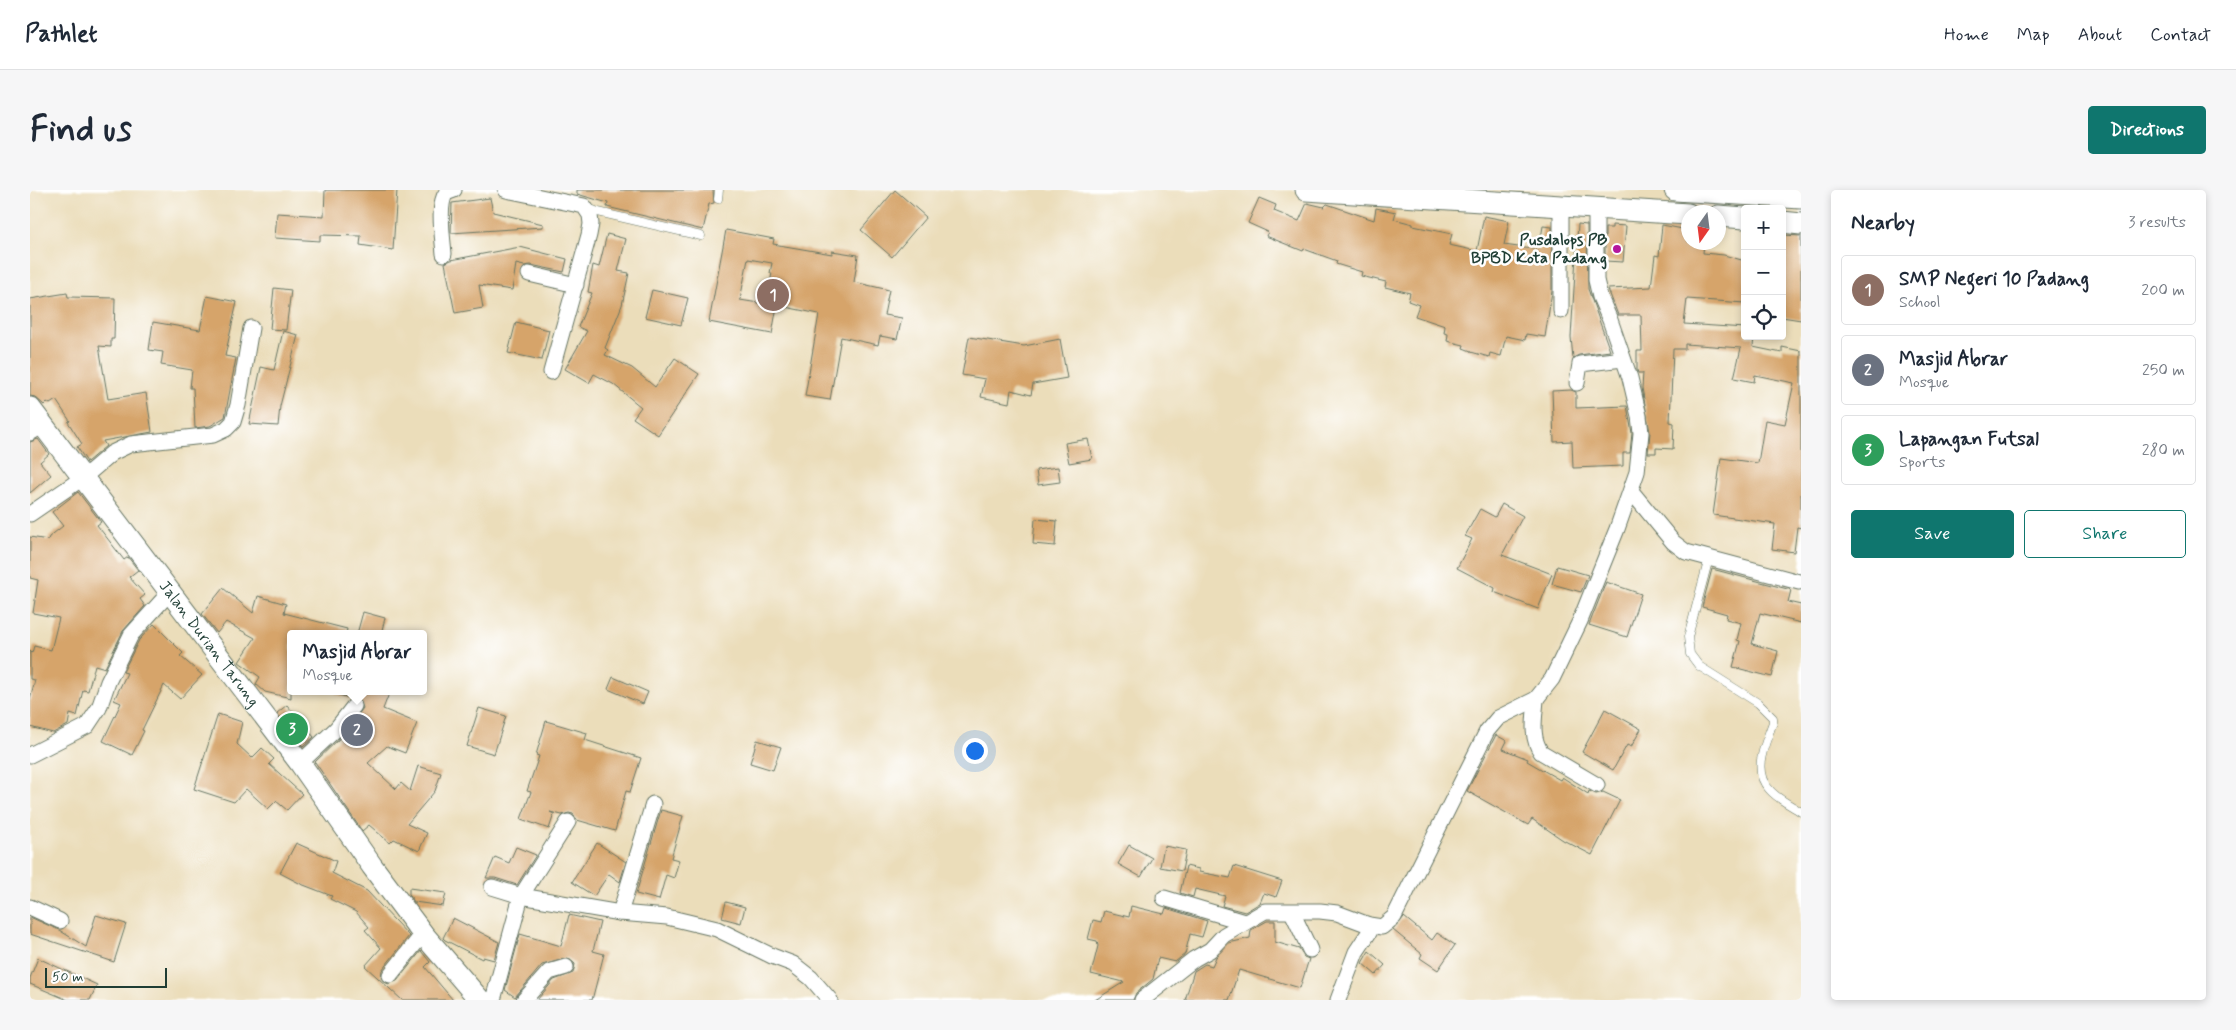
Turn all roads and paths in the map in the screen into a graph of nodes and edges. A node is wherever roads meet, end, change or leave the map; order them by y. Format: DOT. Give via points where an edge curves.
graph roads {
  1 [pos="454,190"];
  2 [pos="506,190"];
  3 [pos="719,190"];
  4 [pos="1306,190"];
  5 [pos="1675,190"];
  6 [pos="1801,198"];
  7 [pos="718,199"];
  8 [pos="1562,199"];
  9 [pos="577,200"];
  10 [pos="1596,208"];
  11 [pos="1681,214"];
  12 [pos="1726,217"];
  13 [pos="1741,218"];
  14 [pos="1786,222"];
  15 [pos="1801,224"];
  16 [pos="701,236"];
  17 [pos="444,254"];
  18 [pos="529,274"];
  19 [pos="576,285"];
  20 [pos="1561,311"];
  21 [pos="251,328"];
  22 [pos="1624,359"];
  23 [pos="551,372"];
  24 [pos="1576,383"];
  25 [pos="30,408"];
  26 [pos="36,430"];
  27 [pos="84,477"];
  28 [pos="1631,490"];
  29 [pos="30,514"];
  30 [pos="1709,558"];
  31 [pos="1799,582"];
  32 [pos="170,593"];
  33 [pos="1536,699"];
  34 [pos="354,706"];
  35 [pos="30,755"];
  36 [pos="300,763"];
  37 [pos="1597,785"];
  38 [pos="653,804"];
  39 [pos="1801,812"];
  40 [pos="568,822"];
  41 [pos="492,887"];
  42 [pos="521,896"];
  43 [pos="1164,898"];
  44 [pos="30,907"];
  45 [pos="1292,912"];
  46 [pos="620,913"];
  47 [pos="60,921"];
  48 [pos="1244,922"];
  49 [pos="1370,925"];
  50 [pos="424,934"];
  51 [pos="1310,950"];
  52 [pos="566,967"];
  53 [pos="390,975"];
  54 [pos="827,997"];
  55 [pos="480,1000"];
  56 [pos="493,1000"];
  57 [pos="524,1000"];
  58 [pos="1142,1000"];
  59 [pos="1338,1000"];
  1 -- 17 [label="street" via="443,198"];
  2 -- 9 [label="street"];
  3 -- 7 [label="lane"];
  4 -- 8 [label="street"];
  5 -- 6 [label="street"];
  8 -- 10 [label="street"];
  8 -- 20 [label="street"];
  9 -- 16 [label="lane" via="598,212"];
  9 -- 19 [label="street" via="589,210 591,224"];
  10 -- 11 [label="street"];
  10 -- 22 [label="street" via="1596,280"];
  12 -- 13 [label="street"];
  14 -- 15 [label="street"];
  18 -- 19 [label="street"];
  19 -- 23 [label="street"];
  21 -- 27 [label="street" via="238,405 233,422 226,429 213,435 131,444 112,453"];
  22 -- 24 [label="street" via="1580,364"];
  22 -- 28 [label="street" via="1641,433 1637,472"];
  25 -- 26 [label="street, Jalan Durian Tarung"];
  26 -- 27 [label="street, Jalan Durian Tarung"];
  27 -- 29 [label="street"];
  27 -- 32 [label="street, Jalan Durian Tarung"];
  28 -- 30 [label="street" via="1679,548 1695,556"];
  28 -- 33 [label="street" via="1564,658"];
  30 -- 31 [label="street"];
  30 -- 39 [label="lane" via="1688,637 1690,654 1699,666 1758,703 1773,718 1760,760 1761,775 1769,790"];
  32 -- 35 [label="street" via="131,635 99,708 87,726"];
  32 -- 36 [label="street, Jalan Durian Tarung"];
  33 -- 37 [label="street" via="1536,745 1541,752"];
  33 -- 49 [label="street" via="1498,718 1487,731 1394,917 1382,927"];
  34 -- 36 [label="street" via="336,729"];
  36 -- 50 [label="street, Jalan Durian Tarung"];
  38 -- 46 [label="street"];
  40 -- 42 [label="street"];
  41 -- 42 [label="street"];
  42 -- 46 [label="street"];
  42 -- 56 [label="street"];
  43 -- 48 [label="street"];
  44 -- 47 [label="street"];
  45 -- 48 [label="street" via="1265,911"];
  45 -- 49 [label="street" via="1337,912"];
  45 -- 51 [label="street"];
  46 -- 54 [label="street" via="667,917 717,928 793,964"];
  48 -- 58 [label="street"];
  49 -- 59 [label="street" via="1370,932 1356,952"];
  50 -- 53 [label="street"];
  50 -- 55 [label="street, Jalan Durian Tarung"];
  52 -- 57 [label="street" via="549,972"];
}
